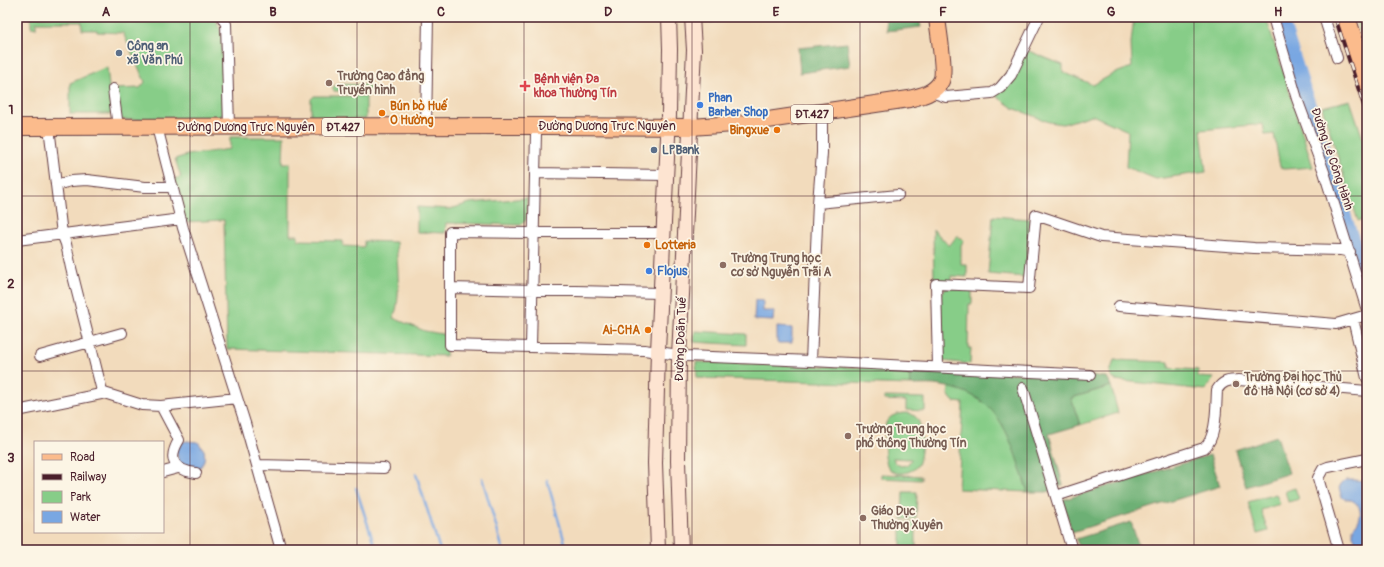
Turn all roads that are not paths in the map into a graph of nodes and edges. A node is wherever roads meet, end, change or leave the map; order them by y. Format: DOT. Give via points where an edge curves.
graph roads {
  1 [pos="222,17"];
  2 [pos="428,17"];
  3 [pos="669,17"];
  4 [pos="692,17"];
  5 [pos="937,17"];
  6 [pos="1039,17"];
  7 [pos="1273,17"];
  8 [pos="1324,17"];
  9 [pos="1346,17"];
  10 [pos="1338,58"];
  11 [pos="1367,82"];
  12 [pos="113,89"];
  13 [pos="931,92"];
  14 [pos="822,112"];
  15 [pos="229,126"];
  16 [pos="17,127"];
  17 [pos="49,127"];
  18 [pos="118,127"];
  19 [pos="157,127"];
  20 [pos="426,127"];
  21 [pos="691,127"];
  22 [pos="530,129"];
  23 [pos="668,131"];
  24 [pos="535,173"];
  25 [pos="666,175"];
  26 [pos="56,185"];
  27 [pos="173,187"];
  28 [pos="898,195"];
  29 [pos="818,203"];
  30 [pos="182,224"];
  31 [pos="534,233"];
  32 [pos="664,233"];
  33 [pos="64,238"];
  34 [pos="17,240"];
  35 [pos="1350,252"];
  36 [pos="450,288"];
  37 [pos="532,289"];
  38 [pos="660,293"];
  39 [pos="1119,306"];
  40 [pos="1367,310"];
  41 [pos="1367,315"];
  42 [pos="1353,320"];
  43 [pos="122,333"];
  44 [pos="90,342"];
  45 [pos="531,346"];
  46 [pos="658,351"];
  47 [pos="40,356"];
  48 [pos="680,356"];
  49 [pos="811,361"];
  50 [pos="938,367"];
  51 [pos="1090,375"];
  52 [pos="1367,378"];
  53 [pos="1023,388"];
  54 [pos="1367,391"];
  55 [pos="101,392"];
  56 [pos="237,398"];
  57 [pos="161,406"];
  58 [pos="17,411"];
  59 [pos="1367,459"];
  60 [pos="258,465"];
  61 [pos="178,468"];
  62 [pos="384,468"];
  63 [pos="164,472"];
  64 [pos="196,473"];
  65 [pos="1056,496"];
  66 [pos="281,550"];
  67 [pos="658,550"];
  68 [pos="681,550"];
  69 [pos="1072,550"];
  70 [pos="1339,550"];
  1 -- 15 [label="street" via="226,24"];
  2 -- 20 [label="street"];
  3 -- 23 [label="street, Đường Doãn Tuế"];
  4 -- 21 [label="street, Đường Doãn Tuế" via="694,50"];
  5 -- 13 [label="main road" via="942,77 938,86"];
  6 -- 13 [label="street" via="1011,75 1000,88 992,93 946,97"];
  7 -- 35 [label="street, Đường Lê Công Hành" via="1297,99"];
  8 -- 10 [label="street"];
  9 -- 11 [label="highway"];
  12 -- 18 [label="street"];
  13 -- 14 [label="main road, Đường Dương Trực Nguyên / ĐT.427" via="909,99"];
  14 -- 21 [label="main road, Đường Dương Trực Nguyên / ĐT.427" via="748,123"];
  14 -- 29 [label="street"];
  15 -- 19 [label="main road, Đường Dương Trực Nguyên / ĐT.427"];
  15 -- 20 [label="main road, Đường Dương Trực Nguyên / ĐT.427"];
  16 -- 17 [label="main road, Đường Dương Trực Nguyên / ĐT.427"];
  17 -- 18 [label="main road, Đường Dương Trực Nguyên / ĐT.427"];
  17 -- 26 [label="street"];
  18 -- 19 [label="main road, Đường Dương Trực Nguyên / ĐT.427"];
  19 -- 27 [label="street"];
  20 -- 22 [label="main road, Đường Dương Trực Nguyên / ĐT.427"];
  21 -- 23 [label="main road, Đường Dương Trực Nguyên / ĐT.427"];
  21 -- 48 [label="street, Đường Doãn Tuế"];
  22 -- 23 [label="main road, Đường Dương Trực Nguyên / ĐT.427"];
  22 -- 24 [label="street"];
  23 -- 25 [label="street, Đường Doãn Tuế"];
  24 -- 25 [label="street"];
  24 -- 31 [label="street"];
  25 -- 32 [label="street, Đường Doãn Tuế"];
  26 -- 27 [label="street" via="87,180 145,187"];
  26 -- 33 [label="street"];
  27 -- 30 [label="street"];
  28 -- 29 [label="street"];
  29 -- 49 [label="street"];
  30 -- 33 [label="street"];
  30 -- 56 [label="street"];
  31 -- 32 [label="street"];
  31 -- 36 [label="street" via="450,232"];
  31 -- 37 [label="street"];
  32 -- 38 [label="street, Đường Doãn Tuế"];
  33 -- 34 [label="street"];
  33 -- 44 [label="street"];
  35 -- 40 [label="street, Đường Lê Công Hành"];
  35 -- 50 [label="street" via="1254,248 1101,236 1036,214 1029,288 936,284"];
  36 -- 37 [label="street"];
  36 -- 45 [label="street" via="450,345"];
  37 -- 38 [label="street"];
  37 -- 45 [label="street"];
  38 -- 46 [label="street, Đường Doãn Tuế"];
  39 -- 42 [label="street" via="1334,324"];
  41 -- 42 [label="street"];
  42 -- 52 [label="street"];
  43 -- 44 [label="street"];
  44 -- 47 [label="street"];
  44 -- 55 [label="street"];
  45 -- 46 [label="street"];
  46 -- 48 [label="street"];
  46 -- 67 [label="street, Đường Doãn Tuế" via="655,462"];
  48 -- 49 [label="street"];
  48 -- 68 [label="street, Đường Doãn Tuế" via="678,462"];
  49 -- 50 [label="street"];
  50 -- 51 [label="street"];
  53 -- 65 [label="street"];
  54 -- 65 [label="street" via="1230,380 1217,390 1213,432 1210,443 1204,448"];
  55 -- 57 [label="street" via="142,405"];
  55 -- 58 [label="street"];
  56 -- 57 [label="street"];
  56 -- 60 [label="street"];
  57 -- 61 [label="street" via="179,440 174,450 174,461"];
  59 -- 70 [label="street" via="1328,467 1323,469 1318,478"];
  60 -- 62 [label="street"];
  60 -- 66 [label="street" via="264,495"];
  61 -- 63 [label="street"];
  61 -- 64 [label="street"];
  65 -- 69 [label="street"];
}
